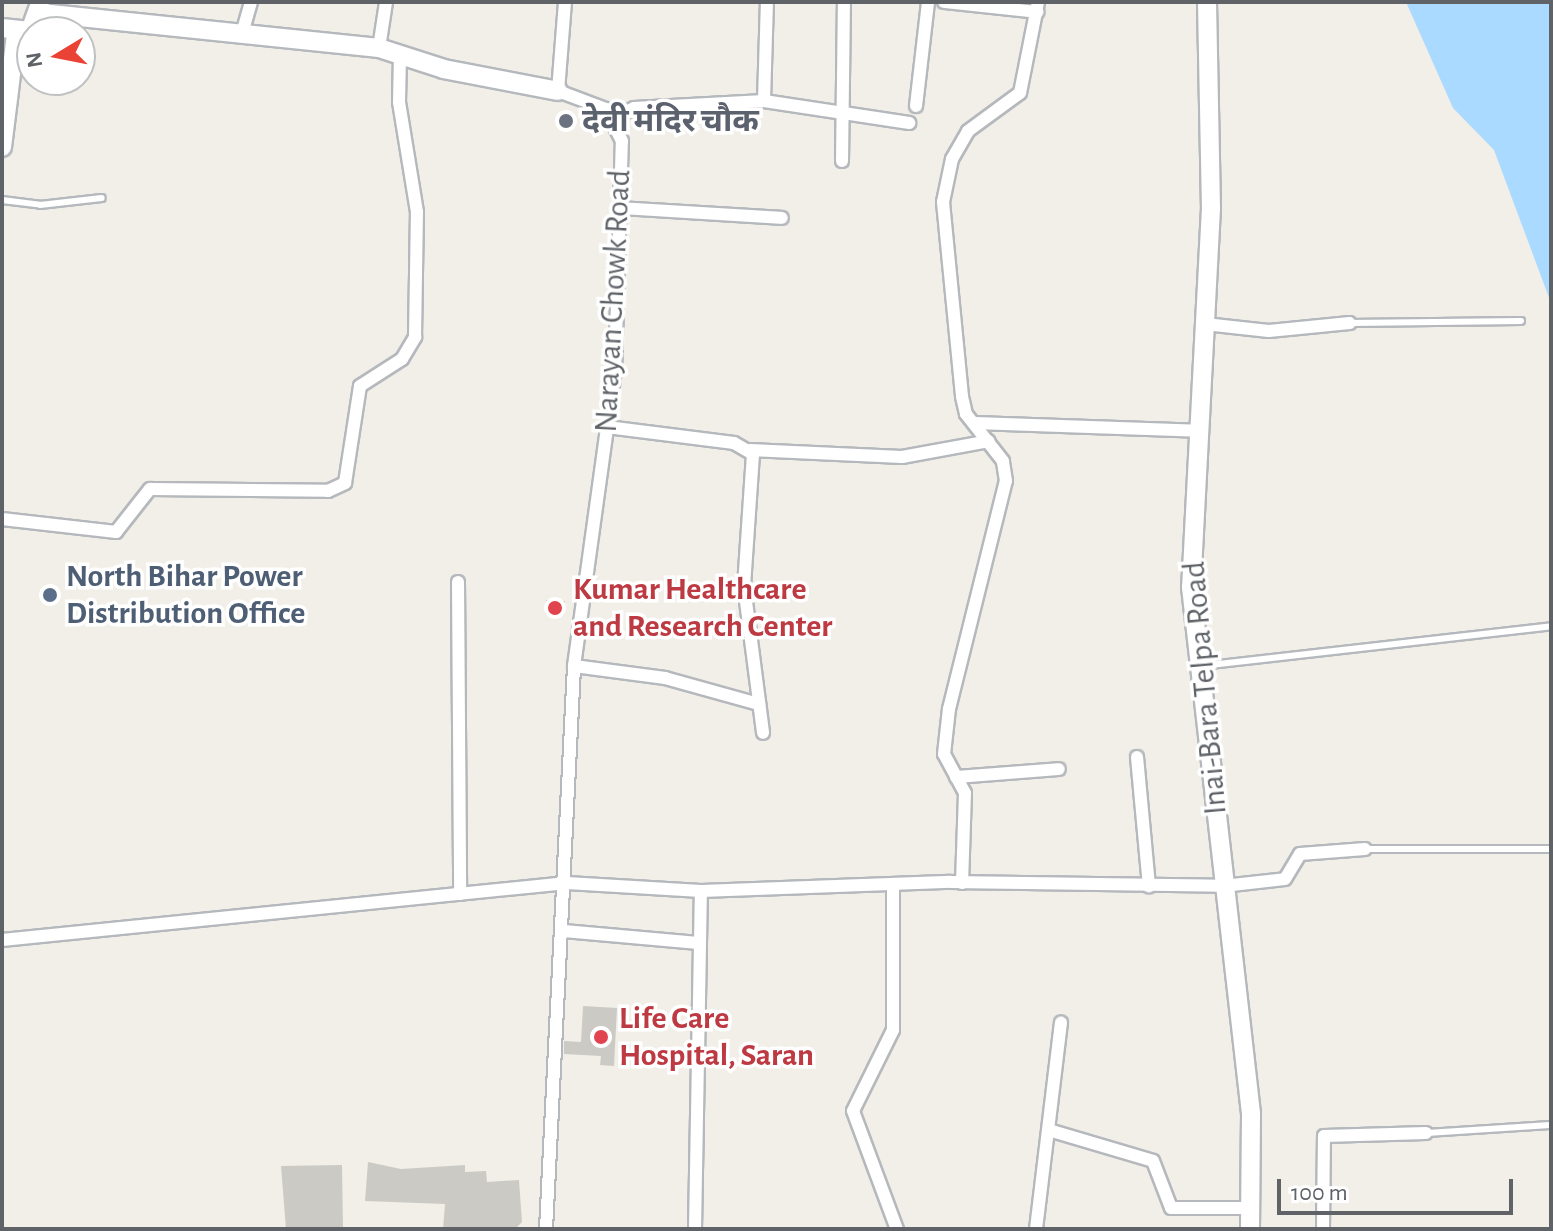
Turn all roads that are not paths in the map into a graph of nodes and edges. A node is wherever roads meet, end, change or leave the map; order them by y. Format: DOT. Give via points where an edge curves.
graph roads {
  1 [pos="251,2"];
  2 [pos="386,2"];
  3 [pos="565,2"];
  4 [pos="767,2"];
  5 [pos="844,2"];
  6 [pos="928,2"];
  7 [pos="944,2"];
  8 [pos="1207,2"];
  9 [pos="1037,7"];
  10 [pos="40,8"];
  11 [pos="243,30"];
  12 [pos="9,31"];
  13 [pos="379,48"];
  14 [pos="400,55"];
  15 [pos="558,91"];
  16 [pos="764,101"];
  17 [pos="916,106"];
  18 [pos="838,108"];
  19 [pos="615,117"];
  20 [pos="909,123"];
  21 [pos="2,147"];
  22 [pos="842,161"];
  23 [pos="102,198"];
  24 [pos="2,200"];
  25 [pos="620,208"];
  26 [pos="782,218"];
  27 [pos="1521,321"];
  28 [pos="1350,323"];
  29 [pos="1205,324"];
  30 [pos="974,423"];
  31 [pos="607,427"];
  32 [pos="1199,431"];
  33 [pos="989,441"];
  34 [pos="750,450"];
  35 [pos="2,519"];
  36 [pos="458,582"];
  37 [pos="1551,626"];
  38 [pos="574,666"];
  39 [pos="1198,666"];
  40 [pos="759,704"];
  41 [pos="763,733"];
  42 [pos="1137,757"];
  43 [pos="1059,769"];
  44 [pos="956,777"];
  45 [pos="1365,849"];
  46 [pos="1551,849"];
  47 [pos="567,883"];
  48 [pos="962,883"];
  49 [pos="893,885"];
  50 [pos="1149,886"];
  51 [pos="1223,886"];
  52 [pos="701,891"];
  53 [pos="460,894"];
  54 [pos="564,931"];
  55 [pos="2,940"];
  56 [pos="698,943"];
  57 [pos="1061,1023"];
  58 [pos="1551,1125"];
  59 [pos="1052,1131"];
  60 [pos="1426,1133"];
  61 [pos="1250,1208"];
  62 [pos="546,1229"];
  63 [pos="695,1229"];
  64 [pos="897,1229"];
  65 [pos="1036,1229"];
  66 [pos="1250,1229"];
  67 [pos="1323,1229"];
  1 -- 11 [label="street"];
  2 -- 13 [label="street"];
  3 -- 15 [label="street"];
  4 -- 16 [label="street"];
  5 -- 18 [label="street"];
  6 -- 17 [label="street"];
  7 -- 9 [label="street"];
  8 -- 29 [label="street, Inai-Bara Telpa Road" via="1211,208"];
  9 -- 30 [label="street" via="1020,93 968,131 952,159 943,202 962,396"];
  10 -- 11 [label="street"];
  10 -- 12 [label="street" via="35,26"];
  11 -- 13 [label="street"];
  12 -- 21 [label="street"];
  13 -- 14 [label="street"];
  14 -- 15 [label="street"];
  14 -- 35 [label="street" via="417,212 415,337 402,359 360,386 345,483 328,491 150,489 116,532"];
  15 -- 19 [label="street"];
  16 -- 18 [label="street"];
  16 -- 19 [label="street" via="634,108"];
  18 -- 20 [label="street"];
  18 -- 22 [label="street"];
  19 -- 25 [label="street, Narayan Chowk Road"];
  23 -- 24 [label="lane" via="40,205"];
  25 -- 26 [label="street"];
  25 -- 31 [label="street, Narayan Chowk Road"];
  27 -- 28 [label="lane"];
  28 -- 29 [label="street" via="1269,331"];
  29 -- 32 [label="street, Inai-Bara Telpa Road"];
  30 -- 32 [label="street"];
  30 -- 33 [label="street"];
  31 -- 34 [label="street"];
  31 -- 38 [label="street, Narayan Chowk Road"];
  32 -- 39 [label="street, Inai-Bara Telpa Road" via="1191,587"];
  33 -- 34 [label="street" via="902,457"];
  33 -- 44 [label="street" via="1003,461 1005,505 949,709 944,754"];
  34 -- 40 [label="street" via="744,586"];
  36 -- 53 [label="street"];
  37 -- 39 [label="lane"];
  38 -- 40 [label="street" via="665,678"];
  38 -- 47 [label="street, Narayan Chowk Road"];
  39 -- 51 [label="street, Inai-Bara Telpa Road"];
  40 -- 41 [label="street"];
  42 -- 50 [label="street"];
  43 -- 44 [label="street"];
  44 -- 48 [label="street" via="965,793"];
  45 -- 46 [label="lane"];
  45 -- 51 [label="street" via="1300,854 1285,879"];
  47 -- 52 [label="street"];
  47 -- 53 [label="street"];
  47 -- 54 [label="street, Narayan Chowk Road"];
  48 -- 49 [label="street"];
  48 -- 50 [label="street"];
  49 -- 52 [label="street"];
  49 -- 64 [label="street" via="893,1030 853,1111"];
  50 -- 51 [label="street"];
  51 -- 61 [label="street, Inai-Bara Telpa Road" via="1251,1114"];
  52 -- 56 [label="street"];
  53 -- 55 [label="street"];
  54 -- 56 [label="street"];
  54 -- 62 [label="street, Narayan Chowk Road"];
  56 -- 63 [label="street"];
  57 -- 59 [label="street"];
  58 -- 60 [label="lane"];
  59 -- 61 [label="street" via="1153,1161 1171,1208"];
  59 -- 65 [label="street"];
  60 -- 67 [label="street" via="1324,1136"];
  61 -- 66 [label="street, Inai-Bara Telpa Road"];
}
